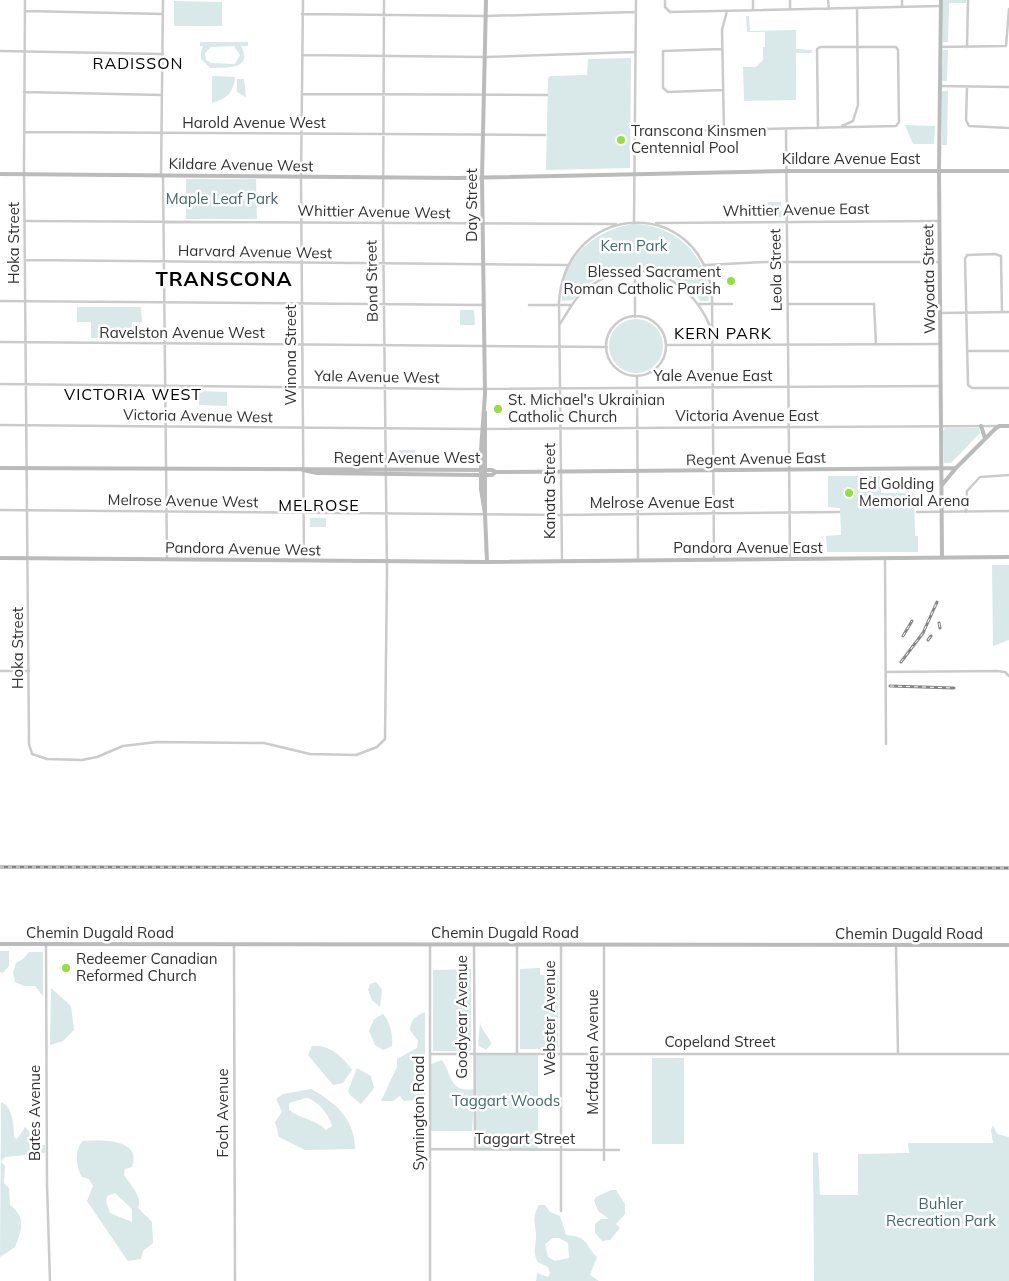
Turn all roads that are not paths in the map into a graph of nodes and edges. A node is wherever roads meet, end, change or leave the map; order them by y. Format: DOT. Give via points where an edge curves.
graph roads {
  1 [pos="25,0"];
  2 [pos="164,0"];
  3 [pos="303,0"];
  4 [pos="384,0"];
  5 [pos="486,0"];
  6 [pos="636,0"];
  7 [pos="665,0"];
  8 [pos="753,0"];
  9 [pos="790,0"];
  10 [pos="828,0"];
  11 [pos="902,0"];
  12 [pos="941,0"];
  13 [pos="968,0"];
  14 [pos="941,6"];
  15 [pos="902,7"];
  16 [pos="857,8"];
  17 [pos="828,9"];
  18 [pos="1009,9"];
  19 [pos="753,10"];
  20 [pos="790,10"];
  21 [pos="728,11"];
  22 [pos="25,12"];
  23 [pos="635,12"];
  24 [pos="163,14"];
  25 [pos="302,14"];
  26 [pos="384,16"];
  27 [pos="485,16"];
  28 [pos="858,46"];
  29 [pos="940,47"];
  30 [pos="967,47"];
  31 [pos="722,49"];
  32 [pos="0,51"];
  33 [pos="25,52"];
  34 [pos="635,52"];
  35 [pos="162,54"];
  36 [pos="302,55"];
  37 [pos="384,56"];
  38 [pos="485,56"];
  39 [pos="940,86"];
  40 [pos="967,87"];
  41 [pos="1009,87"];
  42 [pos="723,90"];
  43 [pos="24,92"];
  44 [pos="302,94"];
  45 [pos="162,95"];
  46 [pos="384,95"];
  47 [pos="547,95"];
  48 [pos="484,96"];
  49 [pos="818,128"];
  50 [pos="837,128"];
  51 [pos="1009,128"];
  52 [pos="724,130"];
  53 [pos="786,130"];
  54 [pos="24,132"];
  55 [pos="634,132"];
  56 [pos="162,133"];
  57 [pos="301,134"];
  58 [pos="383,135"];
  59 [pos="545,135"];
  60 [pos="483,136"];
  61 [pos="939,170"];
  62 [pos="787,171"];
  63 [pos="1009,172"];
  64 [pos="0,174"];
  65 [pos="24,174"];
  66 [pos="634,174"];
  67 [pos="162,176"];
  68 [pos="301,177"];
  69 [pos="383,177"];
  70 [pos="482,178"];
  71 [pos="26,221"];
  72 [pos="163,221"];
  73 [pos="939,221"];
  74 [pos="302,222"];
  75 [pos="787,222"];
  76 [pos="634,223"];
  77 [pos="653,223"];
  78 [pos="383,224"];
  79 [pos="483,224"];
  80 [pos="617,224"];
  81 [pos="25,260"];
  82 [pos="164,262"];
  83 [pos="788,262"];
  84 [pos="940,262"];
  85 [pos="302,263"];
  86 [pos="383,264"];
  87 [pos="484,265"];
  88 [pos="567,265"];
  89 [pos="705,265"];
  90 [pos="635,271"];
  91 [pos="0,301"];
  92 [pos="26,301"];
  93 [pos="164,303"];
  94 [pos="302,304"];
  95 [pos="572,304"];
  96 [pos="699,304"];
  97 [pos="712,304"];
  98 [pos="732,304"];
  99 [pos="788,304"];
  100 [pos="384,305"];
  101 [pos="484,305"];
  102 [pos="529,305"];
  103 [pos="559,305"];
  104 [pos="1002,312"];
  105 [pos="1009,312"];
  106 [pos="940,313"];
  107 [pos="966,313"];
  108 [pos="635,317"];
  109 [pos="560,325"];
  110 [pos="711,328"];
  111 [pos="0,342"];
  112 [pos="26,343"];
  113 [pos="165,344"];
  114 [pos="876,344"];
  115 [pos="940,344"];
  116 [pos="302,345"];
  117 [pos="384,345"];
  118 [pos="711,345"];
  119 [pos="788,345"];
  120 [pos="559,346"];
  121 [pos="666,346"];
  122 [pos="484,347"];
  123 [pos="607,347"];
  124 [pos="967,351"];
  125 [pos="1009,351"];
  126 [pos="636,376"];
  127 [pos="0,384"];
  128 [pos="27,384"];
  129 [pos="166,386"];
  130 [pos="941,386"];
  131 [pos="302,387"];
  132 [pos="789,387"];
  133 [pos="385,388"];
  134 [pos="560,388"];
  135 [pos="636,388"];
  136 [pos="712,388"];
  137 [pos="1009,388"];
  138 [pos="485,389"];
  139 [pos="0,425"];
  140 [pos="27,425"];
  141 [pos="166,426"];
  142 [pos="942,426"];
  143 [pos="982,426"];
  144 [pos="999,426"];
  145 [pos="1009,426"];
  146 [pos="303,428"];
  147 [pos="385,428"];
  148 [pos="636,428"];
  149 [pos="713,428"];
  150 [pos="789,428"];
  151 [pos="483,429"];
  152 [pos="561,429"];
  153 [pos="985,438"];
  154 [pos="0,468"];
  155 [pos="27,468"];
  156 [pos="942,468"];
  157 [pos="956,468"];
  158 [pos="166,469"];
  159 [pos="303,470"];
  160 [pos="789,470"];
  161 [pos="637,471"];
  162 [pos="713,471"];
  163 [pos="386,472"];
  164 [pos="484,472"];
  165 [pos="496,472"];
  166 [pos="561,472"];
  167 [pos="1009,474"];
  168 [pos="942,486"];
  169 [pos="0,510"];
  170 [pos="28,510"];
  171 [pos="167,511"];
  172 [pos="1009,511"];
  173 [pos="790,512"];
  174 [pos="839,512"];
  175 [pos="917,512"];
  176 [pos="942,512"];
  177 [pos="966,512"];
  178 [pos="304,513"];
  179 [pos="386,513"];
  180 [pos="485,514"];
  181 [pos="637,514"];
  182 [pos="714,514"];
  183 [pos="561,515"];
  184 [pos="1009,557"];
  185 [pos="0,558"];
  186 [pos="29,558"];
  187 [pos="942,558"];
  188 [pos="167,559"];
  189 [pos="885,559"];
  190 [pos="304,560"];
  191 [pos="562,560"];
  192 [pos="638,560"];
  193 [pos="714,560"];
  194 [pos="790,560"];
  195 [pos="387,561"];
  196 [pos="487,562"];
  197 [pos="0,671"];
  198 [pos="29,671"];
  199 [pos="886,672"];
  200 [pos="1009,676"];
  201 [pos="886,744"];
  202 [pos="0,944"];
  203 [pos="46,944"];
  204 [pos="234,945"];
  205 [pos="430,945"];
  206 [pos="474,945"];
  207 [pos="517,945"];
  208 [pos="561,945"];
  209 [pos="604,945"];
  210 [pos="896,945"];
  211 [pos="1009,945"];
  212 [pos="431,1054"];
  213 [pos="474,1054"];
  214 [pos="517,1054"];
  215 [pos="561,1054"];
  216 [pos="604,1054"];
  217 [pos="898,1054"];
  218 [pos="1009,1054"];
  219 [pos="430,1150"];
  220 [pos="475,1150"];
  221 [pos="562,1150"];
  222 [pos="604,1150"];
  223 [pos="619,1150"];
  224 [pos="604,1160"];
  225 [pos="561,1212"];
  226 [pos="50,1281"];
  227 [pos="235,1281"];
  228 [pos="430,1281"];
  1 -- 22 [label="street, Hoka Street"];
  2 -- 24 [label="street"];
  3 -- 25 [label="street, Winona Street"];
  4 -- 26 [label="street, Bond Street"];
  5 -- 27 [label="street, Day Street"];
  6 -- 23 [label="street"];
  7 -- 21 [label="street" via="665,7 670,12"];
  8 -- 19 [label="street"];
  9 -- 20 [label="street"];
  10 -- 17 [label="street"];
  11 -- 15 [label="street"];
  12 -- 14 [label="street, Wayoata Street"];
  13 -- 30 [label="street"];
  14 -- 15 [label="street"];
  14 -- 29 [label="street, Wayoata Street"];
  15 -- 16 [label="street"];
  16 -- 17 [label="street"];
  16 -- 28 [label="street"];
  17 -- 20 [label="street"];
  18 -- 30 [label="street" via="1006,46"];
  19 -- 20 [label="street"];
  19 -- 21 [label="street"];
  21 -- 31 [label="street" via="722,30"];
  22 -- 24 [label="street"];
  22 -- 33 [label="street, Hoka Street"];
  23 -- 27 [label="street"];
  23 -- 34 [label="street"];
  24 -- 35 [label="street"];
  25 -- 26 [label="street"];
  25 -- 36 [label="street, Winona Street"];
  26 -- 27 [label="street"];
  26 -- 37 [label="street, Bond Street"];
  27 -- 38 [label="street, Day Street"];
  28 -- 49 [label="street" via="817,49"];
  28 -- 50 [label="street" via="856,114 853,121"];
  28 -- 50 [label="street" via="892,45 898,50 899,124"];
  29 -- 30 [label="street"];
  29 -- 39 [label="street, Wayoata Street"];
  31 -- 42 [label="street"];
  31 -- 42 [label="street" via="663,51 663,88 668,92"];
  32 -- 33 [label="street"];
  33 -- 35 [label="street"];
  33 -- 43 [label="street, Hoka Street"];
  34 -- 38 [label="street"];
  34 -- 55 [label="street"];
  35 -- 45 [label="street"];
  36 -- 37 [label="street"];
  36 -- 44 [label="street, Winona Street"];
  37 -- 38 [label="street"];
  37 -- 46 [label="street, Bond Street"];
  38 -- 48 [label="street, Day Street"];
  39 -- 40 [label="street"];
  39 -- 61 [label="street, Wayoata Street"];
  40 -- 41 [label="street"];
  40 -- 51 [label="street" via="966,120 969,126"];
  42 -- 52 [label="street"];
  43 -- 45 [label="street"];
  43 -- 54 [label="street, Hoka Street"];
  44 -- 46 [label="street"];
  44 -- 57 [label="street, Winona Street"];
  45 -- 56 [label="street"];
  46 -- 48 [label="street"];
  46 -- 58 [label="street, Bond Street"];
  47 -- 48 [label="street"];
  48 -- 60 [label="street, Day Street"];
  49 -- 50 [label="street"];
  49 -- 53 [label="street"];
  52 -- 53 [label="street"];
  52 -- 55 [label="street"];
  53 -- 62 [label="street, Leola Street"];
  54 -- 56 [label="street, Harold Avenue West"];
  54 -- 65 [label="street, Hoka Street"];
  55 -- 66 [label="street"];
  56 -- 57 [label="street, Harold Avenue West"];
  56 -- 67 [label="street"];
  57 -- 58 [label="street, Harold Avenue West"];
  57 -- 68 [label="street, Winona Street"];
  58 -- 60 [label="street, Harold Avenue West"];
  58 -- 69 [label="street, Bond Street"];
  59 -- 60 [label="street, Harold Avenue West"];
  60 -- 70 [label="street, Day Street"];
  61 -- 62 [label="street, Kildare Avenue East"];
  61 -- 63 [label="street, Kildare Avenue East"];
  61 -- 73 [label="street, Wayoata Street"];
  62 -- 66 [label="street, Kildare Avenue East"];
  62 -- 75 [label="street, Leola Street"];
  64 -- 65 [label="street, Kildare Avenue West"];
  65 -- 67 [label="street, Kildare Avenue West"];
  65 -- 71 [label="street, Hoka Street"];
  66 -- 70 [label="street, Kildare Avenue East"];
  66 -- 76 [label="street"];
  67 -- 68 [label="street, Kildare Avenue West"];
  67 -- 72 [label="street"];
  68 -- 69 [label="street, Kildare Avenue West"];
  68 -- 74 [label="street, Winona Street"];
  69 -- 70 [label="street, Kildare Avenue West"];
  69 -- 78 [label="street, Bond Street"];
  70 -- 79 [label="street, Day Street"];
  71 -- 72 [label="street, Whittier Avenue West"];
  71 -- 81 [label="street, Hoka Street"];
  72 -- 74 [label="street, Whittier Avenue West"];
  72 -- 82 [label="street"];
  73 -- 75 [label="street, Whittier Avenue East"];
  73 -- 84 [label="street, Wayoata Street"];
  74 -- 78 [label="street, Whittier Avenue West"];
  74 -- 85 [label="street, Winona Street"];
  75 -- 77 [label="street, Whittier Avenue East"];
  75 -- 83 [label="street, Leola Street"];
  76 -- 77 [label="street, Whittier Avenue East"];
  76 -- 80 [label="street, Kanata Street"];
  77 -- 89 [label="street" via="683,239"];
  78 -- 79 [label="street, Whittier Avenue West"];
  78 -- 86 [label="street, Bond Street"];
  79 -- 80 [label="street"];
  79 -- 87 [label="street, Day Street"];
  80 -- 88 [label="street, Kanata Street" via="581,245"];
  81 -- 82 [label="street, Harvard Avenue West"];
  81 -- 92 [label="street, Hoka Street"];
  82 -- 85 [label="street, Harvard Avenue West"];
  82 -- 93 [label="street"];
  83 -- 84 [label="street"];
  83 -- 89 [label="street"];
  83 -- 99 [label="street, Leola Street"];
  84 -- 106 [label="street, Wayoata Street"];
  85 -- 86 [label="street, Harvard Avenue West"];
  85 -- 94 [label="street, Winona Street"];
  86 -- 87 [label="street, Harvard Avenue West"];
  86 -- 100 [label="street, Bond Street"];
  87 -- 88 [label="street, Harvard Avenue West"];
  87 -- 101 [label="street, Day Street"];
  88 -- 103 [label="street, Kanata Street"];
  89 -- 97 [label="street"];
  90 -- 95 [label="street" via="604,277 584,290"];
  90 -- 96 [label="street" via="671,279"];
  90 -- 108 [label="street"];
  91 -- 92 [label="street"];
  92 -- 93 [label="street"];
  92 -- 112 [label="street, Hoka Street"];
  93 -- 94 [label="street"];
  93 -- 113 [label="street"];
  94 -- 100 [label="street"];
  94 -- 116 [label="street, Winona Street"];
  95 -- 103 [label="street"];
  95 -- 109 [label="street"];
  96 -- 97 [label="street"];
  96 -- 110 [label="street"];
  97 -- 98 [label="street"];
  97 -- 110 [label="street"];
  99 -- 114 [label="street" via="874,304"];
  99 -- 119 [label="street, Leola Street"];
  100 -- 101 [label="street"];
  100 -- 117 [label="street, Bond Street"];
  101 -- 122 [label="street, Day Street"];
  102 -- 103 [label="street"];
  103 -- 109 [label="street, Kanata Street"];
  104 -- 105 [label="street"];
  104 -- 107 [label="street"];
  104 -- 107 [label="street" via="1001,256 973,254 965,260"];
  106 -- 107 [label="street"];
  106 -- 115 [label="street, Wayoata Street"];
  107 -- 124 [label="street"];
  108 -- 121 [label="street" via="656,324"];
  108 -- 123 [label="street" via="616,325"];
  109 -- 120 [label="street, Kanata Street"];
  110 -- 118 [label="street"];
  111 -- 112 [label="street, Ravelston Avenue West"];
  112 -- 113 [label="street, Ravelston Avenue West"];
  112 -- 128 [label="street, Hoka Street"];
  113 -- 116 [label="street, Ravelston Avenue West"];
  113 -- 129 [label="street"];
  114 -- 115 [label="street"];
  114 -- 119 [label="street"];
  115 -- 130 [label="street, Wayoata Street"];
  116 -- 117 [label="street, Ravelston Avenue West"];
  116 -- 131 [label="street, Winona Street"];
  117 -- 122 [label="street, Ravelston Avenue West"];
  117 -- 133 [label="street, Bond Street"];
  118 -- 119 [label="street"];
  118 -- 121 [label="street"];
  118 -- 136 [label="street"];
  119 -- 132 [label="street, Leola Street"];
  120 -- 122 [label="street, Ravelston Avenue West"];
  120 -- 123 [label="street, Ravelston Avenue West"];
  120 -- 134 [label="street, Kanata Street"];
  121 -- 126 [label="street" via="665,356 658,367"];
  122 -- 138 [label="street, Day Street"];
  123 -- 126 [label="street" via="616,368"];
  124 -- 125 [label="street"];
  124 -- 137 [label="street" via="969,387"];
  126 -- 135 [label="street"];
  127 -- 128 [label="street, Yale Avenue West"];
  128 -- 129 [label="street, Yale Avenue West"];
  128 -- 140 [label="street, Hoka Street"];
  129 -- 131 [label="street, Yale Avenue West"];
  129 -- 141 [label="street"];
  130 -- 132 [label="street, Yale Avenue East"];
  130 -- 142 [label="street, Wayoata Street"];
  131 -- 133 [label="street, Yale Avenue West"];
  131 -- 146 [label="street, Winona Street"];
  132 -- 136 [label="street, Yale Avenue East"];
  132 -- 150 [label="street, Leola Street"];
  133 -- 138 [label="street, Yale Avenue West"];
  133 -- 147 [label="street, Bond Street"];
  134 -- 135 [label="street, Yale Avenue East"];
  134 -- 138 [label="street, Yale Avenue East"];
  134 -- 152 [label="street, Kanata Street"];
  135 -- 136 [label="street, Yale Avenue East"];
  135 -- 148 [label="street"];
  136 -- 149 [label="street"];
  138 -- 151 [label="street, Day Street"];
  139 -- 140 [label="street, Victoria Avenue West"];
  140 -- 141 [label="street, Victoria Avenue West"];
  140 -- 155 [label="street, Hoka Street"];
  141 -- 146 [label="street, Victoria Avenue West"];
  141 -- 158 [label="street"];
  142 -- 143 [label="street, Victoria Avenue East"];
  142 -- 150 [label="street, Victoria Avenue East"];
  142 -- 156 [label="street, Wayoata Street"];
  143 -- 144 [label="street, Victoria Avenue East"];
  143 -- 153 [label="street"];
  144 -- 145 [label="street, Victoria Avenue East"];
  144 -- 153 [label="street"];
  146 -- 147 [label="street, Victoria Avenue West"];
  146 -- 159 [label="street, Winona Street"];
  147 -- 151 [label="street, Victoria Avenue West"];
  147 -- 163 [label="street, Bond Street"];
  148 -- 149 [label="street, Victoria Avenue East"];
  148 -- 152 [label="street, Victoria Avenue East"];
  148 -- 161 [label="street"];
  149 -- 150 [label="street, Victoria Avenue East"];
  149 -- 162 [label="street"];
  150 -- 160 [label="street, Leola Street"];
  151 -- 152 [label="street, Victoria Avenue East"];
  151 -- 164 [label="street, Day Street"];
  152 -- 166 [label="street, Kanata Street"];
  153 -- 157 [label="street"];
  154 -- 155 [label="street, Regent Avenue West"];
  155 -- 158 [label="street, Regent Avenue West"];
  155 -- 170 [label="street, Hoka Street"];
  156 -- 157 [label="street, Regent Avenue East"];
  156 -- 160 [label="street, Regent Avenue East"];
  156 -- 168 [label="street, Wayoata Street"];
  157 -- 168 [label="street"];
  158 -- 159 [label="street, Regent Avenue West"];
  158 -- 171 [label="street"];
  159 -- 163 [label="street, Regent Avenue West" via="317,473"];
  159 -- 178 [label="street, Winona Street"];
  160 -- 162 [label="street, Regent Avenue East"];
  160 -- 173 [label="street, Leola Street"];
  161 -- 162 [label="street, Regent Avenue East"];
  161 -- 166 [label="street, Regent Avenue East"];
  161 -- 181 [label="street"];
  162 -- 182 [label="street"];
  163 -- 164 [label="street, Regent Avenue West"];
  163 -- 179 [label="street, Bond Street"];
  164 -- 165 [label="street, Regent Avenue West"];
  164 -- 180 [label="street, Day Street"];
  165 -- 166 [label="street, Regent Avenue East"];
  166 -- 183 [label="street, Kanata Street"];
  167 -- 177 [label="street" via="980,477 967,491"];
  168 -- 176 [label="street, Wayoata Street"];
  169 -- 170 [label="street, Melrose Avenue West"];
  170 -- 171 [label="street, Melrose Avenue West"];
  170 -- 186 [label="street, Hoka Street"];
  171 -- 178 [label="street, Melrose Avenue West"];
  171 -- 188 [label="street"];
  172 -- 177 [label="street"];
  173 -- 174 [label="street, Melrose Avenue East"];
  173 -- 182 [label="street, Melrose Avenue East"];
  173 -- 194 [label="street, Leola Street"];
  175 -- 176 [label="street"];
  176 -- 177 [label="street"];
  176 -- 187 [label="street, Wayoata Street"];
  178 -- 179 [label="street, Melrose Avenue West"];
  178 -- 190 [label="street, Winona Street"];
  179 -- 180 [label="street, Melrose Avenue West"];
  179 -- 195 [label="street, Bond Street"];
  180 -- 183 [label="street, Melrose Avenue East"];
  180 -- 196 [label="street, Day Street"];
  181 -- 182 [label="street, Melrose Avenue East"];
  181 -- 183 [label="street, Melrose Avenue East"];
  181 -- 192 [label="street"];
  182 -- 193 [label="street"];
  183 -- 191 [label="street, Kanata Street"];
  184 -- 187 [label="street, Pandora Avenue East"];
  185 -- 186 [label="street, Pandora Avenue West"];
  186 -- 188 [label="street, Pandora Avenue West"];
  186 -- 198 [label="street, Hoka Street"];
  187 -- 189 [label="street, Pandora Avenue East"];
  188 -- 190 [label="street, Pandora Avenue West"];
  189 -- 194 [label="street, Pandora Avenue East"];
  189 -- 199 [label="street"];
  190 -- 195 [label="street, Pandora Avenue West"];
  191 -- 192 [label="street, Pandora Avenue East"];
  191 -- 196 [label="street, Pandora Avenue East"];
  192 -- 193 [label="street, Pandora Avenue East"];
  193 -- 194 [label="street, Pandora Avenue East"];
  195 -- 196 [label="street, Pandora Avenue West"];
  195 -- 198 [label="street, Hoka Street" via="385,739 364,753 310,754 264,743 157,742 123,746 92,758 46,759 32,754 29,744"];
  197 -- 198 [label="street"];
  199 -- 200 [label="street" via="997,671"];
  199 -- 201 [label="street"];
  202 -- 203 [label="street, Chemin Dugald Road"];
  203 -- 204 [label="street, Chemin Dugald Road"];
  203 -- 226 [label="street, Bates Avenue"];
  204 -- 205 [label="street, Chemin Dugald Road"];
  204 -- 227 [label="street, Foch Avenue"];
  205 -- 206 [label="street, Chemin Dugald Road"];
  205 -- 212 [label="street, Symington Road"];
  206 -- 207 [label="street, Chemin Dugald Road"];
  206 -- 213 [label="street, Goodyear Avenue"];
  207 -- 208 [label="street, Chemin Dugald Road"];
  207 -- 214 [label="street"];
  208 -- 209 [label="street, Chemin Dugald Road"];
  208 -- 215 [label="street, Webster Avenue"];
  209 -- 210 [label="street, Chemin Dugald Road"];
  209 -- 216 [label="street, Mcfadden Avenue"];
  210 -- 211 [label="street, Chemin Dugald Road"];
  210 -- 217 [label="street"];
  212 -- 213 [label="street, Copeland Street"];
  212 -- 219 [label="street, Symington Road"];
  213 -- 214 [label="street, Copeland Street"];
  213 -- 220 [label="street, Goodyear Avenue"];
  214 -- 215 [label="street, Copeland Street"];
  215 -- 216 [label="street, Copeland Street"];
  215 -- 221 [label="street, Webster Avenue"];
  216 -- 217 [label="street, Copeland Street"];
  216 -- 222 [label="street, Mcfadden Avenue"];
  217 -- 218 [label="street, Copeland Street"];
  219 -- 220 [label="street, Taggart Street"];
  219 -- 228 [label="street, Symington Road"];
  220 -- 221 [label="street, Taggart Street"];
  221 -- 222 [label="street, Taggart Street"];
  221 -- 225 [label="street, Webster Avenue"];
  222 -- 223 [label="street, Taggart Street"];
  222 -- 224 [label="street, Mcfadden Avenue"];
}
